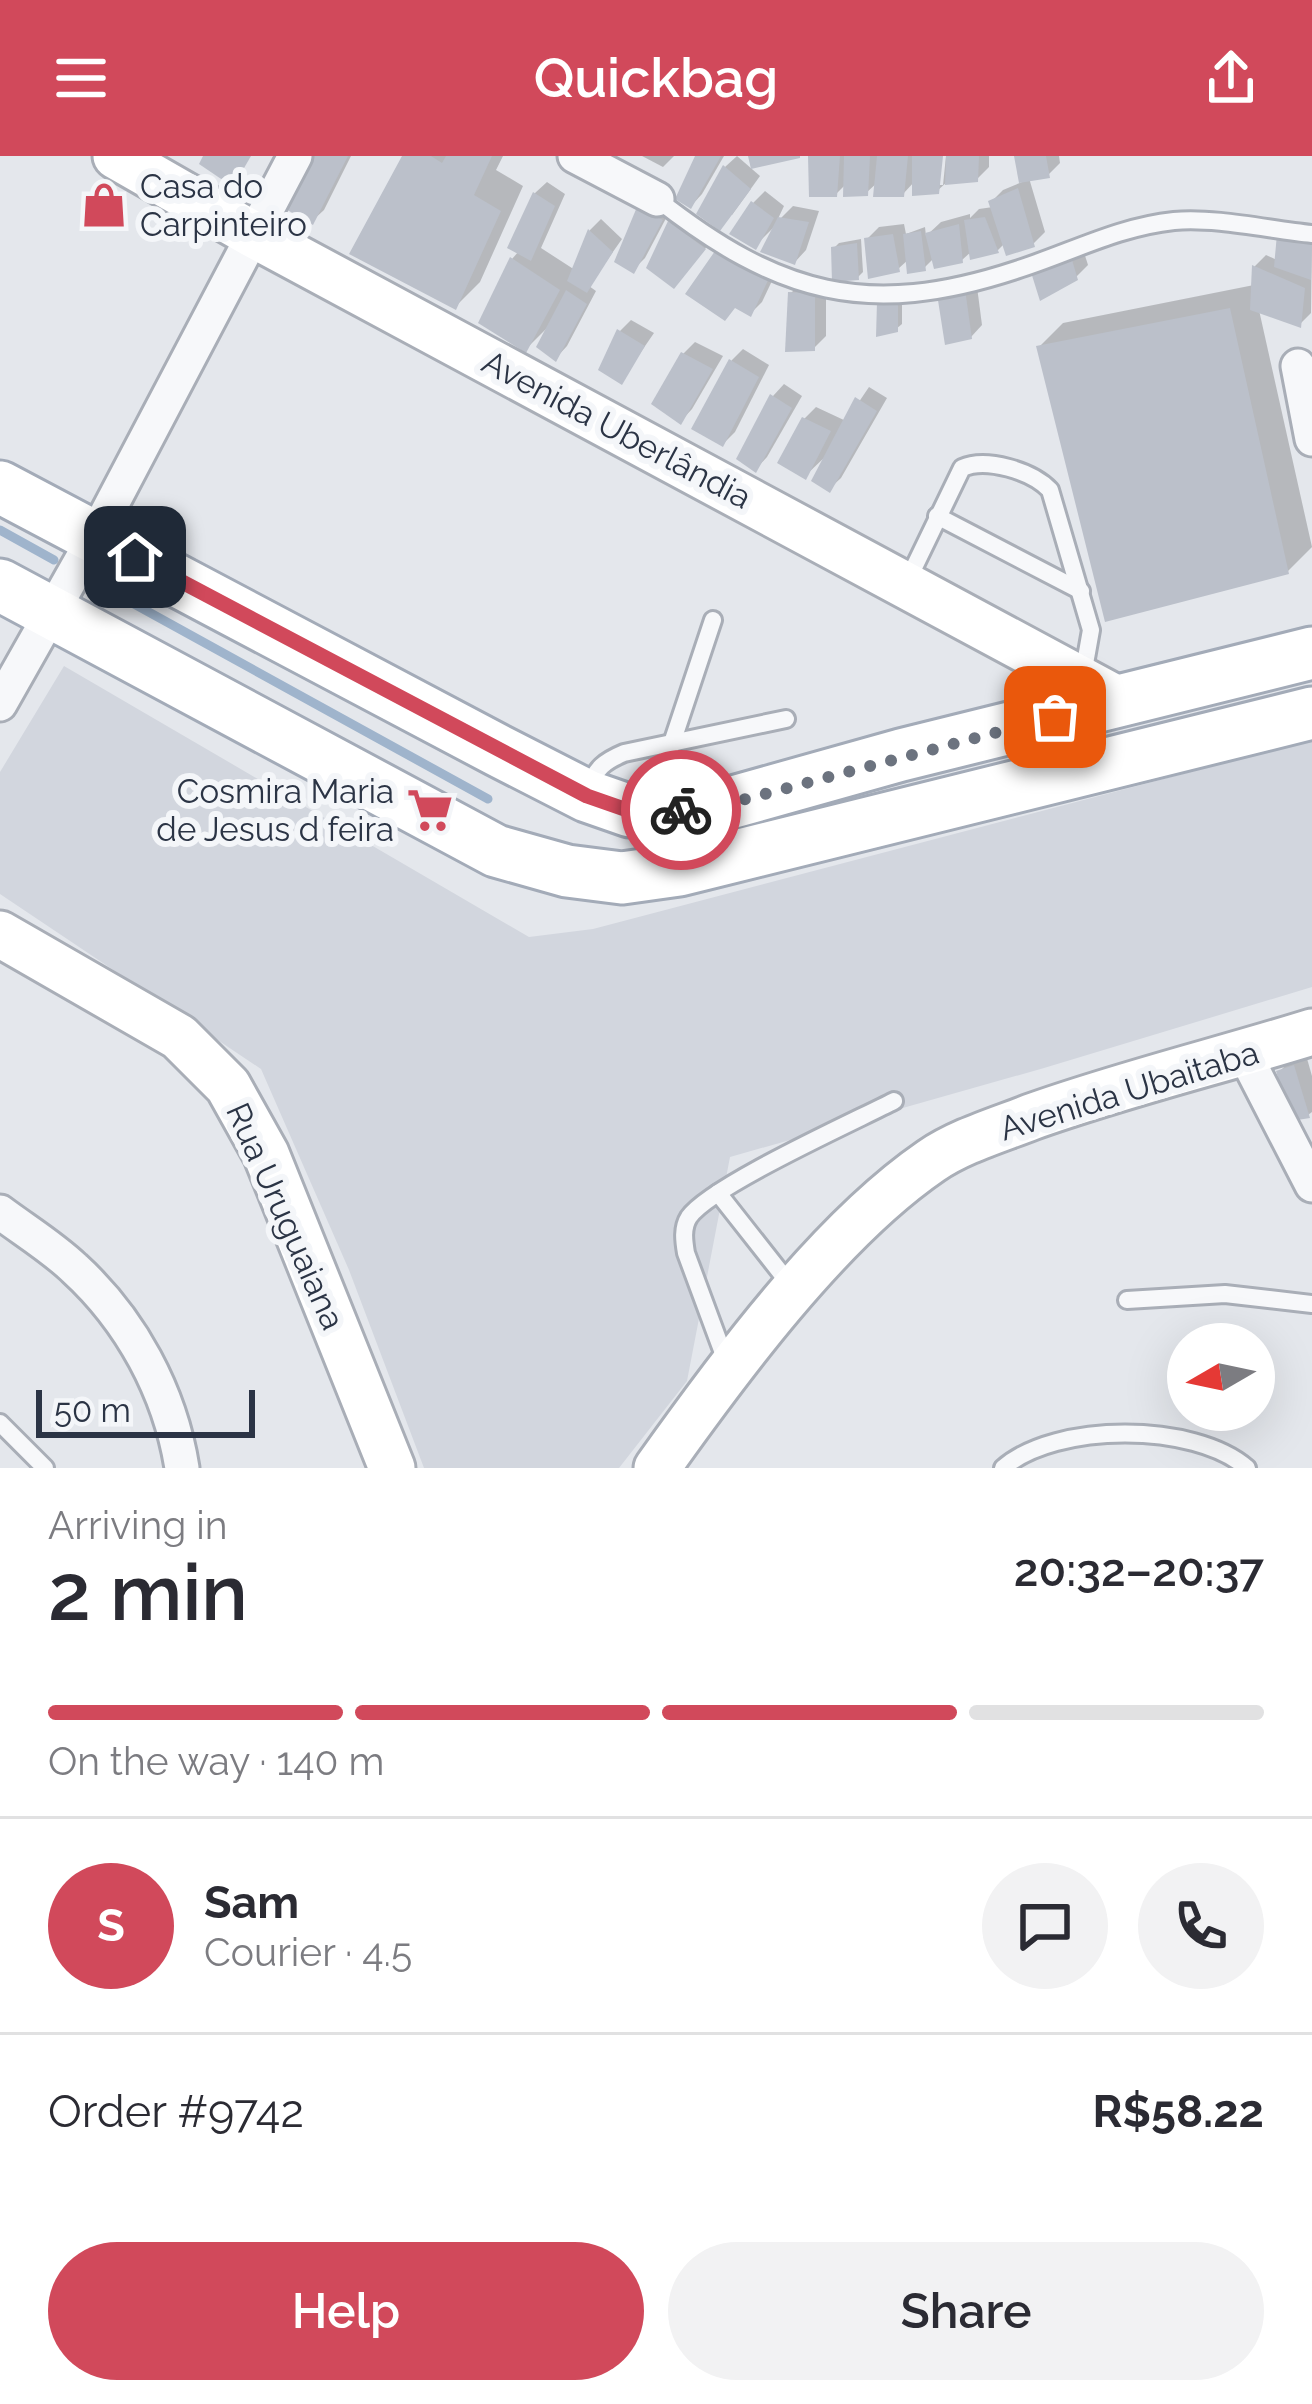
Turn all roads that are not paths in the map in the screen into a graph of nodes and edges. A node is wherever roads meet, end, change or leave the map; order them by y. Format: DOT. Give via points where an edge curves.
graph roads {
  1 [pos="116,156"];
  2 [pos="296,156"];
  3 [pos="575,156"];
  4 [pos="657,199"];
  5 [pos="1312,234"];
  6 [pos="254,235"];
  7 [pos="1306,360"];
  8 [pos="1312,439"];
  9 [pos="0,487"];
  10 [pos="937,516"];
  11 [pos="95,536"];
  12 [pos="906,584"];
  13 [pos="0,585"];
  14 [pos="1081,591"];
  15 [pos="51,615"];
  16 [pos="713,620"];
  17 [pos="1312,653"];
  18 [pos="1100,691"];
  19 [pos="0,704"];
  20 [pos="1312,713"];
  21 [pos="786,719"];
  22 [pos="674,740"];
  23 [pos="587,796"];
  24 [pos="649,812"];
  25 [pos="0,934"];
  26 [pos="1312,1032"];
  27 [pos="1244,1053"];
  28 [pos="894,1101"];
  29 [pos="1312,1184"];
  30 [pos="718,1193"];
  31 [pos="0,1212"];
  32 [pos="796,1292"];
  33 [pos="1127,1300"];
  34 [pos="1312,1304"];
  35 [pos="728,1368"];
  36 [pos="0,1423"];
  37 [pos="45,1468"];
  38 [pos="182,1468"];
  39 [pos="392,1468"];
  40 [pos="657,1468"];
  41 [pos="1003,1468"];
  42 [pos="1247,1468"];
  1 -- 6 [label="street, Avenida Uberlândia"];
  2 -- 6 [label="street"];
  3 -- 4 [label="street"];
  4 -- 5 [label="lane" via="712,242 783,279 841,292 948,288 1178,220"];
  6 -- 11 [label="street"];
  6 -- 12 [label="street, Avenida Uberlândia"];
  7 -- 8 [label="street"];
  9 -- 11 [label="main road"];
  10 -- 12 [label="lane"];
  10 -- 14 [label="lane"];
  10 -- 14 [label="lane" via="972,463 1037,479 1050,490"];
  11 -- 15 [label="street"];
  11 -- 23 [label="main road"];
  12 -- 18 [label="street, Avenida Uberlândia"];
  13 -- 15 [label="main road"];
  14 -- 18 [label="lane"];
  15 -- 19 [label="street"];
  15 -- 20 [label="main road" via="496,851 622,878"];
  16 -- 22 [label="lane"];
  17 -- 18 [label="main road"];
  18 -- 24 [label="main road" via="712,808"];
  21 -- 22 [label="lane"];
  22 -- 23 [label="lane" via="605,761"];
  22 -- 24 [label="lane"];
  23 -- 24 [label="main road"];
  25 -- 39 [label="street, Rua Uruguaiana" via="179,1037 227,1086 266,1154"];
  26 -- 27 [label="street, Avenida Ubaitaba"];
  27 -- 29 [label="street"];
  27 -- 32 [label="street, Avenida Ubaitaba" via="1072,1102 932,1160"];
  28 -- 30 [label="lane"];
  30 -- 32 [label="lane"];
  30 -- 35 [label="lane" via="689,1217 683,1240"];
  31 -- 38 [label="street" via="73,1266 114,1310 167,1404"];
  32 -- 35 [label="street, Avenida Ubaitaba"];
  33 -- 34 [label="lane" via="1225,1294"];
  35 -- 40 [label="street, Avenida Ubaitaba"];
  36 -- 37 [label="lane"];
  41 -- 42 [label="lane" via="1046,1443 1117,1435 1200,1445"];
}
